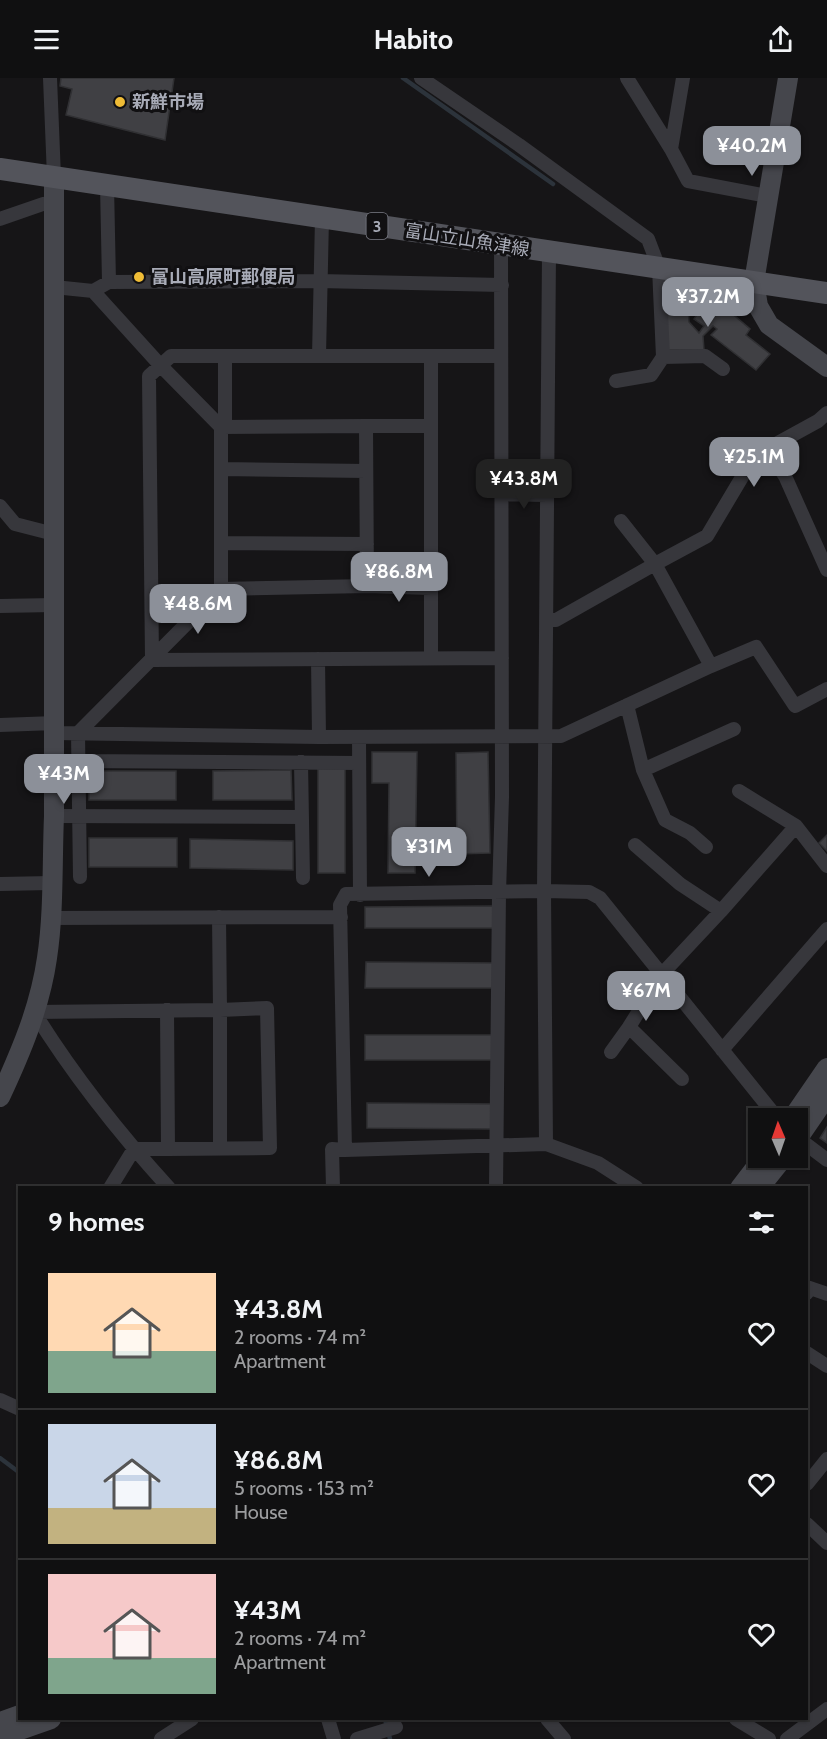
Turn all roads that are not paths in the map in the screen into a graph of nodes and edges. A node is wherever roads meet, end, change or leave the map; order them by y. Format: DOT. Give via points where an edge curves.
graph roads {
  1 [pos="50,78"];
  2 [pos="421,78"];
  3 [pos="627,78"];
  4 [pos="683,78"];
  5 [pos="789,78"];
  6 [pos="671,149"];
  7 [pos="0,169"];
  8 [pos="54,177"];
  9 [pos="107,185"];
  10 [pos="767,196"];
  11 [pos="55,203"];
  12 [pos="322,218"];
  13 [pos="0,219"];
  14 [pos="501,245"];
  15 [pos="549,252"];
  16 [pos="659,268"];
  17 [pos="319,281"];
  18 [pos="109,282"];
  19 [pos="754,282"];
  20 [pos="502,285"];
  21 [pos="54,287"];
  22 [pos="93,291"];
  23 [pos="827,293"];
  24 [pos="225,356"];
  25 [pos="319,356"];
  26 [pos="431,356"];
  27 [pos="501,356"];
  28 [pos="663,357"];
  29 [pos="160,366"];
  30 [pos="827,367"];
  31 [pos="723,369"];
  32 [pos="616,381"];
  33 [pos="827,413"];
  34 [pos="366,426"];
  35 [pos="431,426"];
  36 [pos="221,427"];
  37 [pos="767,449"];
  38 [pos="221,469"];
  39 [pos="366,471"];
  40 [pos="501,494"];
  41 [pos="547,495"];
  42 [pos="1,508"];
  43 [pos="621,521"];
  44 [pos="54,534"];
  45 [pos="221,543"];
  46 [pos="367,544"];
  47 [pos="656,564"];
  48 [pos="827,570"];
  49 [pos="368,586"];
  50 [pos="431,588"];
  51 [pos="221,589"];
  52 [pos="54,605"];
  53 [pos="0,606"];
  54 [pos="546,620"];
  55 [pos="431,658"];
  56 [pos="502,658"];
  57 [pos="318,659"];
  58 [pos="152,660"];
  59 [pos="711,666"];
  60 [pos="827,689"];
  61 [pos="627,705"];
  62 [pos="0,724"];
  63 [pos="54,728"];
  64 [pos="734,729"];
  65 [pos="78,733"];
  66 [pos="359,736"];
  67 [pos="502,736"];
  68 [pos="546,736"];
  69 [pos="319,737"];
  70 [pos="79,761"];
  71 [pos="301,762"];
  72 [pos="359,763"];
  73 [pos="643,770"];
  74 [pos="739,791"];
  75 [pos="80,815"];
  76 [pos="54,816"];
  77 [pos="302,817"];
  78 [pos="796,826"];
  79 [pos="635,845"];
  80 [pos="706,847"];
  81 [pos="827,866"];
  82 [pos="80,877"];
  83 [pos="303,878"];
  84 [pos="51,883"];
  85 [pos="0,884"];
  86 [pos="544,891"];
  87 [pos="499,892"];
  88 [pos="360,895"];
  89 [pos="721,911"];
  90 [pos="219,917"];
  91 [pos="341,917"];
  92 [pos="50,918"];
  93 [pos="827,929"];
  94 [pos="662,974"];
  95 [pos="166,1010"];
  96 [pos="219,1010"];
  97 [pos="34,1012"];
  98 [pos="629,1027"];
  99 [pos="722,1050"];
  100 [pos="611,1052"];
  101 [pos="827,1068"];
  102 [pos="682,1079"];
  103 [pos="0,1096"];
  104 [pos="827,1096"];
  105 [pos="769,1108"];
  106 [pos="800,1108"];
  107 [pos="808,1124"];
  108 [pos="546,1144"];
  109 [pos="808,1146"];
  110 [pos="496,1147"];
  111 [pos="219,1148"];
  112 [pos="134,1149"];
  113 [pos="168,1149"];
  114 [pos="345,1150"];
  115 [pos="827,1160"];
  116 [pos="755,1168"];
  117 [pos="775,1168"];
  118 [pos="112,1186"];
  119 [pos="167,1186"];
  120 [pos="333,1186"];
  121 [pos="496,1186"];
  122 [pos="634,1186"];
  123 [pos="742,1186"];
  124 [pos="761,1186"];
  125 [pos="808,1291"];
  126 [pos="827,1293"];
  127 [pos="808,1354"];
  128 [pos="827,1366"];
  129 [pos="0,1400"];
  130 [pos="18,1408"];
  131 [pos="827,1459"];
  132 [pos="808,1483"];
  133 [pos="808,1525"];
  134 [pos="827,1543"];
  135 [pos="827,1709"];
  136 [pos="18,1716"];
  137 [pos="46,1720"];
  138 [pos="190,1720"];
  139 [pos="328,1720"];
  140 [pos="548,1720"];
  141 [pos="738,1720"];
  142 [pos="396,1727"];
  143 [pos="4,1729"];
  144 [pos="161,1739"];
  145 [pos="334,1739"];
  146 [pos="357,1739"];
  147 [pos="564,1739"];
  148 [pos="768,1739"];
  149 [pos="787,1739"];
  1 -- 8 [label="street"];
  2 -- 16 [label="street" via="648,238"];
  3 -- 6 [label="street"];
  4 -- 6 [label="street"];
  5 -- 10 [label="street"];
  6 -- 10 [label="street" via="688,182"];
  7 -- 8 [label="main road, 富山立山魚津線 / 3"];
  8 -- 9 [label="main road, 富山立山魚津線 / 3"];
  8 -- 11 [label="street"];
  9 -- 12 [label="main road, 富山立山魚津線 / 3"];
  9 -- 18 [label="street"];
  10 -- 19 [label="street"];
  11 -- 13 [label="street"];
  11 -- 21 [label="street"];
  12 -- 14 [label="main road, 富山立山魚津線 / 3"];
  12 -- 17 [label="street"];
  14 -- 15 [label="main road, 富山立山魚津線 / 3"];
  14 -- 20 [label="street"];
  15 -- 16 [label="main road, 富山立山魚津線 / 3"];
  15 -- 41 [label="street"];
  16 -- 19 [label="main road, 富山立山魚津線 / 3"];
  16 -- 28 [label="street"];
  17 -- 18 [label="street"];
  17 -- 20 [label="street"];
  17 -- 25 [label="street"];
  18 -- 22 [label="street"];
  19 -- 23 [label="main road, 富山立山魚津線 / 3"];
  19 -- 30 [label="street" via="758,306 769,325"];
  20 -- 27 [label="street"];
  21 -- 22 [label="street"];
  21 -- 44 [label="street"];
  22 -- 29 [label="street"];
  24 -- 25 [label="street"];
  24 -- 29 [label="street" via="171,356"];
  24 -- 36 [label="street" via="225,419"];
  25 -- 26 [label="street"];
  26 -- 27 [label="street"];
  26 -- 35 [label="street"];
  27 -- 40 [label="street"];
  28 -- 31 [label="street" via="705,356"];
  28 -- 32 [label="street" via="651,375"];
  29 -- 36 [label="street"];
  29 -- 58 [label="street" via="149,376"];
  33 -- 37 [label="street"];
  34 -- 35 [label="street"];
  34 -- 36 [label="street"];
  34 -- 39 [label="street"];
  35 -- 50 [label="street"];
  36 -- 38 [label="street"];
  37 -- 47 [label="street" via="754,458 707,536"];
  37 -- 48 [label="street" via="785,476"];
  38 -- 39 [label="street"];
  38 -- 45 [label="street"];
  39 -- 46 [label="street"];
  40 -- 41 [label="street"];
  40 -- 56 [label="street"];
  41 -- 54 [label="street"];
  42 -- 44 [label="street" via="15,524"];
  43 -- 47 [label="street"];
  44 -- 52 [label="street"];
  45 -- 46 [label="street"];
  45 -- 51 [label="street"];
  46 -- 49 [label="street"];
  47 -- 54 [label="street" via="556,620"];
  47 -- 59 [label="street"];
  49 -- 50 [label="street"];
  49 -- 51 [label="street"];
  50 -- 55 [label="street"];
  51 -- 58 [label="street"];
  52 -- 53 [label="street"];
  52 -- 63 [label="street"];
  54 -- 68 [label="street"];
  55 -- 56 [label="street"];
  55 -- 57 [label="street"];
  56 -- 67 [label="street"];
  57 -- 58 [label="street"];
  57 -- 69 [label="street"];
  58 -- 65 [label="street"];
  59 -- 60 [label="street" via="756,647 795,706"];
  59 -- 61 [label="street"];
  61 -- 68 [label="street" via="561,736"];
  61 -- 73 [label="street"];
  62 -- 63 [label="street"];
  63 -- 65 [label="street"];
  63 -- 76 [label="street"];
  64 -- 73 [label="street"];
  65 -- 69 [label="street"];
  65 -- 70 [label="street"];
  66 -- 67 [label="street"];
  66 -- 69 [label="street"];
  66 -- 72 [label="street"];
  67 -- 68 [label="street"];
  67 -- 87 [label="street"];
  68 -- 86 [label="street"];
  70 -- 71 [label="street"];
  70 -- 75 [label="street"];
  71 -- 72 [label="street"];
  71 -- 77 [label="street"];
  72 -- 88 [label="street"];
  73 -- 80 [label="street" via="665,820"];
  74 -- 78 [label="street"];
  75 -- 76 [label="street"];
  75 -- 77 [label="street"];
  75 -- 82 [label="street"];
  76 -- 84 [label="street"];
  77 -- 83 [label="street"];
  78 -- 81 [label="street"];
  78 -- 89 [label="street"];
  79 -- 89 [label="street" via="680,884"];
  84 -- 85 [label="street"];
  84 -- 92 [label="street"];
  86 -- 87 [label="street"];
  86 -- 94 [label="street" via="589,892 600,898"];
  86 -- 108 [label="street"];
  87 -- 88 [label="street"];
  87 -- 110 [label="street"];
  88 -- 91 [label="street" via="346,894 340,905"];
  89 -- 94 [label="street"];
  90 -- 91 [label="street"];
  90 -- 92 [label="street"];
  90 -- 96 [label="street"];
  91 -- 114 [label="street"];
  92 -- 97 [label="street" via="47,958"];
  93 -- 99 [label="street"];
  94 -- 98 [label="street"];
  94 -- 99 [label="street"];
  95 -- 96 [label="street"];
  95 -- 97 [label="street"];
  95 -- 113 [label="street"];
  96 -- 111 [label="street"];
  96 -- 111 [label="street" via="267,1008 270,1148"];
  97 -- 103 [label="street"];
  97 -- 112 [label="street" via="82,1083"];
  98 -- 100 [label="street"];
  98 -- 102 [label="street"];
  99 -- 105 [label="street"];
  101 -- 106 [label="street"];
  104 -- 107 [label="street"];
  108 -- 110 [label="street"];
  108 -- 122 [label="street" via="598,1163"];
  109 -- 115 [label="street"];
  110 -- 114 [label="street"];
  110 -- 121 [label="street"];
  111 -- 113 [label="street"];
  112 -- 113 [label="street"];
  112 -- 118 [label="street"];
  112 -- 119 [label="street"];
  114 -- 120 [label="street" via="332,1149"];
  116 -- 123 [label="street"];
  117 -- 124 [label="street"];
  125 -- 126 [label="street" via="810,1288"];
  127 -- 128 [label="street"];
  129 -- 130 [label="street"];
  131 -- 132 [label="street"];
  133 -- 134 [label="street"];
  135 -- 149 [label="street"];
  136 -- 143 [label="street"];
  137 -- 143 [label="street"];
  138 -- 144 [label="street"];
  139 -- 145 [label="street"];
  140 -- 147 [label="street"];
  141 -- 148 [label="street"];
  142 -- 146 [label="street"];
}
